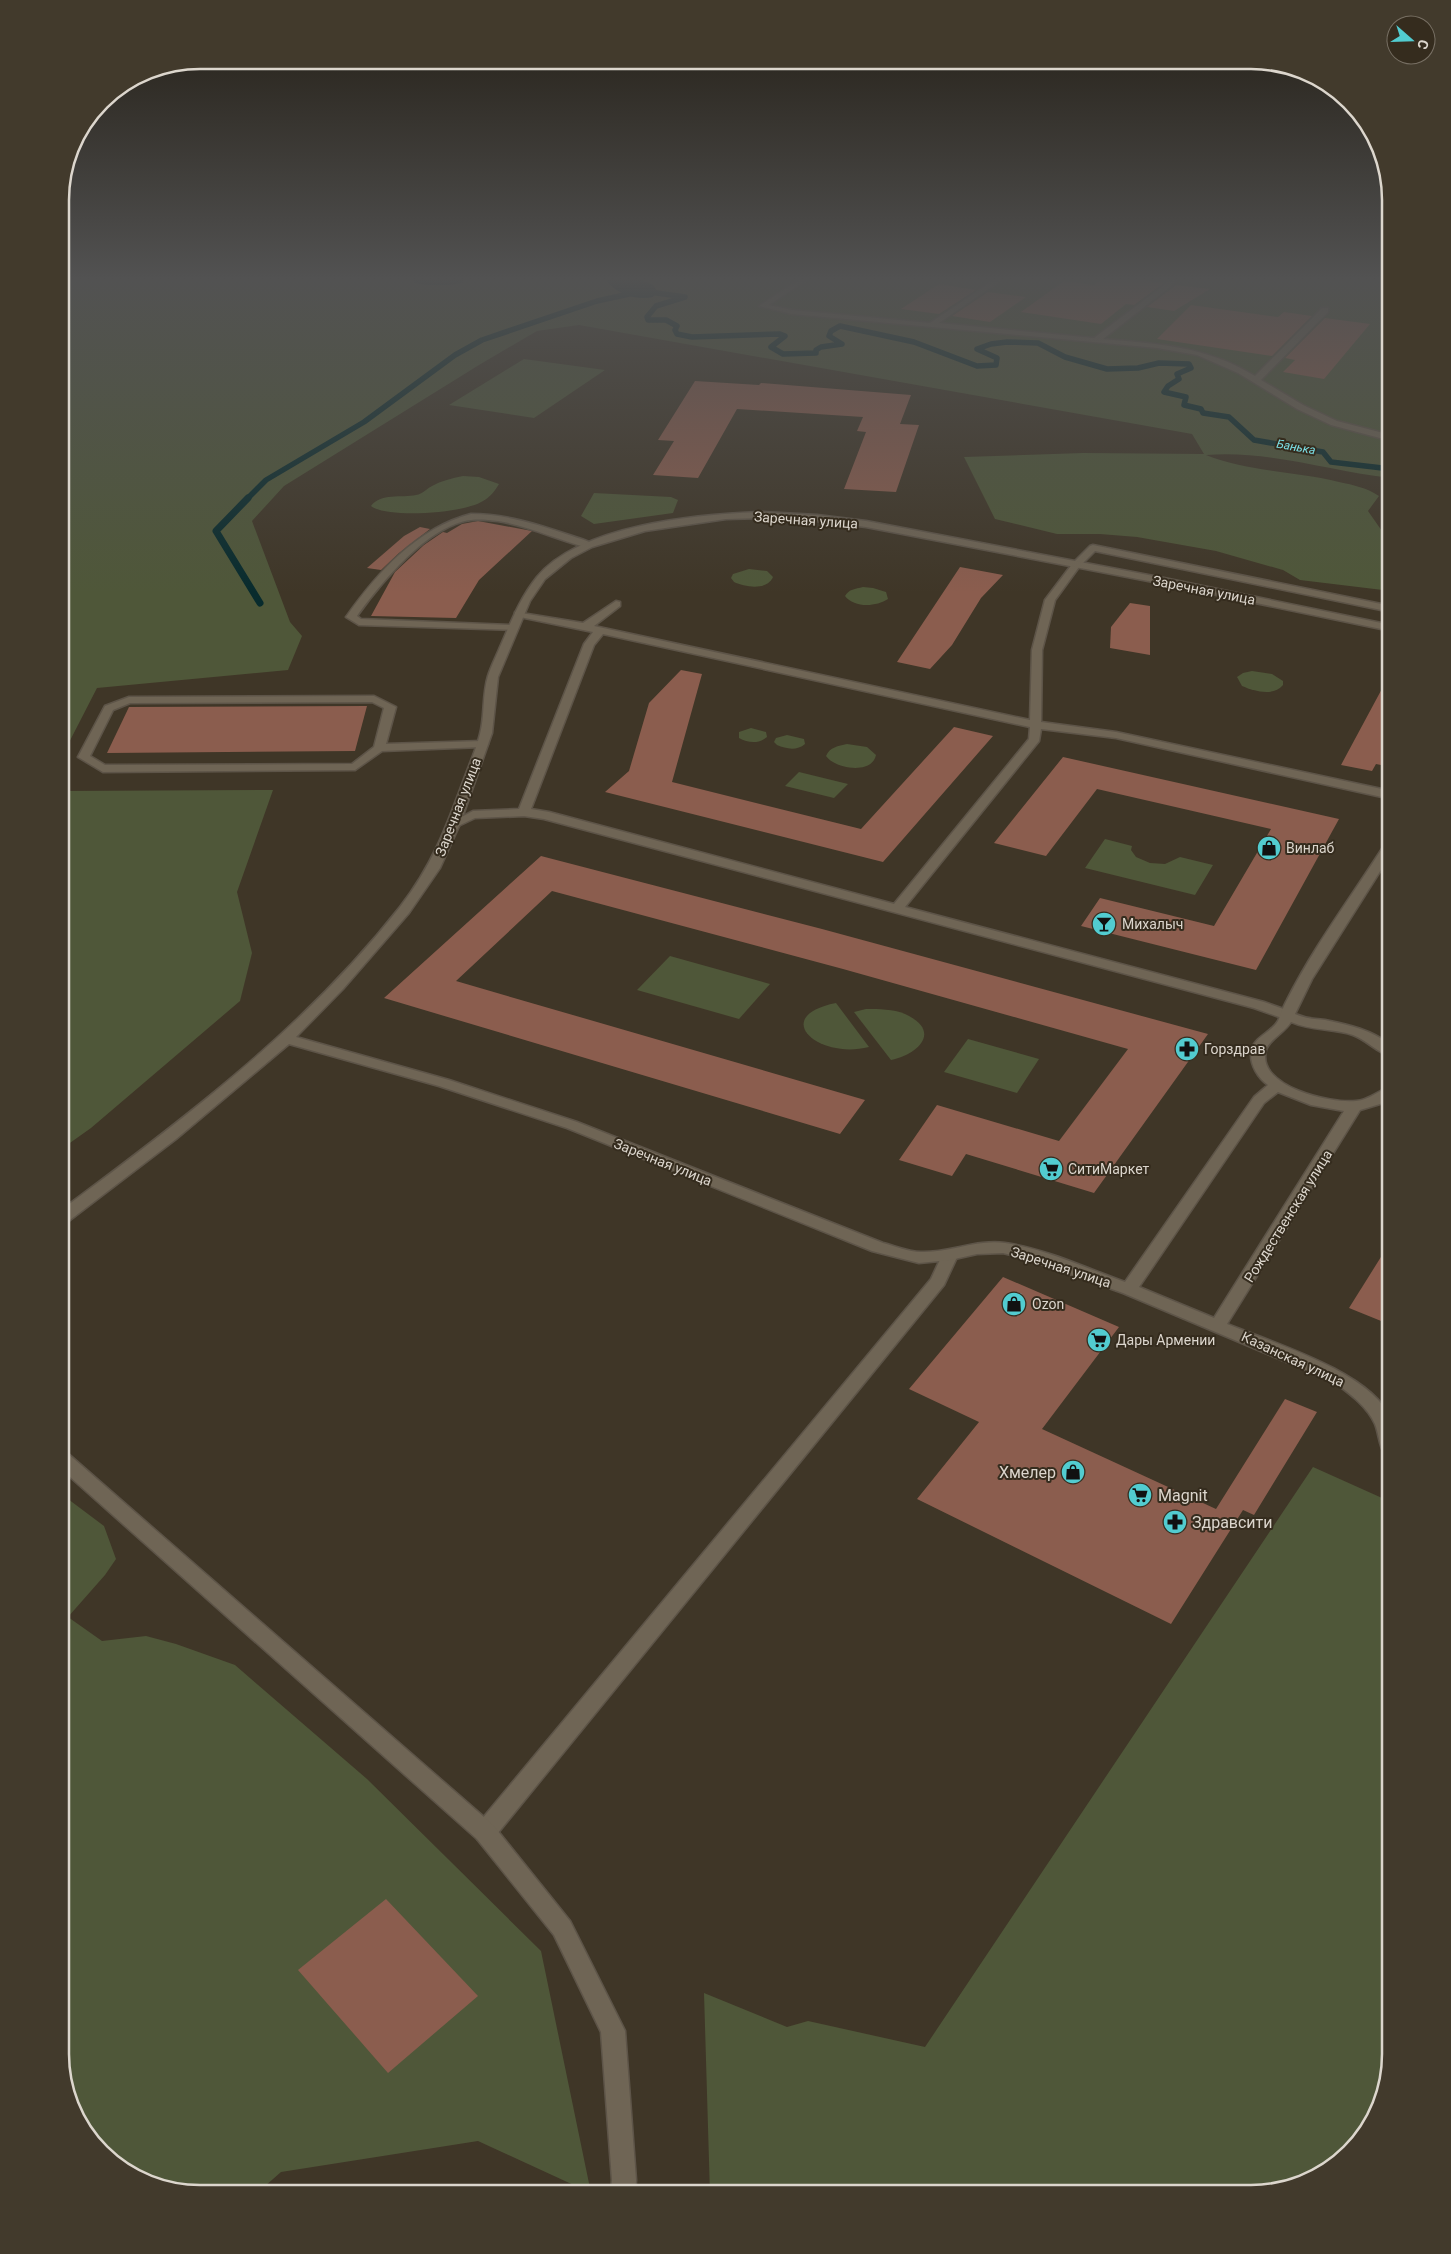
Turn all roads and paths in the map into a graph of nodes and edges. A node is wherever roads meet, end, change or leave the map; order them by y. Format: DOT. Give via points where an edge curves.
graph roads {
  1 [pos="1260,382"];
  2 [pos="1382,436"];
  3 [pos="589,545"];
  4 [pos="1076,565"];
  5 [pos="616,604"];
  6 [pos="1382,607"];
  7 [pos="519,614"];
  8 [pos="1382,626"];
  9 [pos="585,627"];
  10 [pos="513,628"];
  11 [pos="600,630"];
  12 [pos="1036,725"];
  13 [pos="482,744"];
  14 [pos="379,748"];
  15 [pos="1382,794"];
  16 [pos="524,812"];
  17 [pos="454,824"];
  18 [pos="1382,858"];
  19 [pos="897,908"];
  20 [pos="1287,1015"];
  21 [pos="286,1039"];
  22 [pos="1382,1045"];
  23 [pos="1277,1085"];
  24 [pos="1382,1098"];
  25 [pos="1354,1106"];
  26 [pos="69,1212"];
  27 [pos="950,1255"];
  28 [pos="1128,1289"];
  29 [pos="1218,1325"];
  30 [pos="1382,1421"];
  31 [pos="69,1466"];
  32 [pos="485,1832"];
  33 [pos="624,2185"];
  1 -- 2 [label="street" via="1334,423"];
  3 -- 4 [label="street, Заречная улица" via="644,528 688,521 726,516 792,516 866,524"];
  3 -- 7 [label="street, Заречная улица" via="568,556 542,577"];
  3 -- 10 [label="street" via="542,529 486,516 459,519 428,536 397,562 368,591 351,617 359,622"];
  4 -- 6 [label="street" via="1093,548"];
  4 -- 8 [label="street, Заречная улица"];
  4 -- 12 [label="street" via="1050,600 1037,650"];
  5 -- 9 [label="street"];
  7 -- 9 [label="street"];
  7 -- 10 [label="street, Заречная улица"];
  9 -- 11 [label="street"];
  10 -- 13 [label="street, Заречная улица" via="493,677"];
  11 -- 12 [label="street"];
  11 -- 16 [label="street" via="590,644"];
  12 -- 15 [label="street" via="1116,736"];
  12 -- 19 [label="street" via="1035,739"];
  13 -- 14 [label="street"];
  13 -- 17 [label="street, Заречная улица"];
  14 -- 14 [label="street" via="390,707 374,699 129,700 109,708 84,758 103,769 355,767"];
  16 -- 17 [label="street" via="473,815"];
  16 -- 19 [label="street"];
  17 -- 21 [label="street, Заречная улица" via="434,868 404,910 338,986"];
  18 -- 20 [label="street"];
  19 -- 20 [label="street"];
  20 -- 22 [label="street" via="1307,1024 1332,1025 1356,1031"];
  20 -- 23 [label="street" via="1278,1030 1261,1044 1258,1053 1259,1063"];
  21 -- 26 [label="street" via="171,1136"];
  21 -- 27 [label="street, Заречная улица" via="444,1083 572,1125 878,1247 919,1258"];
  23 -- 25 [label="street" via="1319,1103"];
  23 -- 28 [label="street" via="1259,1100"];
  24 -- 25 [label="street"];
  25 -- 29 [label="street, Рождественская улица"];
  27 -- 28 [label="street, Заречная улица" via="977,1248 1003,1248 1030,1254"];
  27 -- 32 [label="street" via="938,1281"];
  28 -- 29 [label="street, Заречная улица"];
  29 -- 30 [label="street, Казанская улица" via="1340,1378 1369,1399"];
  31 -- 32 [label="street"];
  32 -- 33 [label="street" via="562,1928 613,2031"];
}
